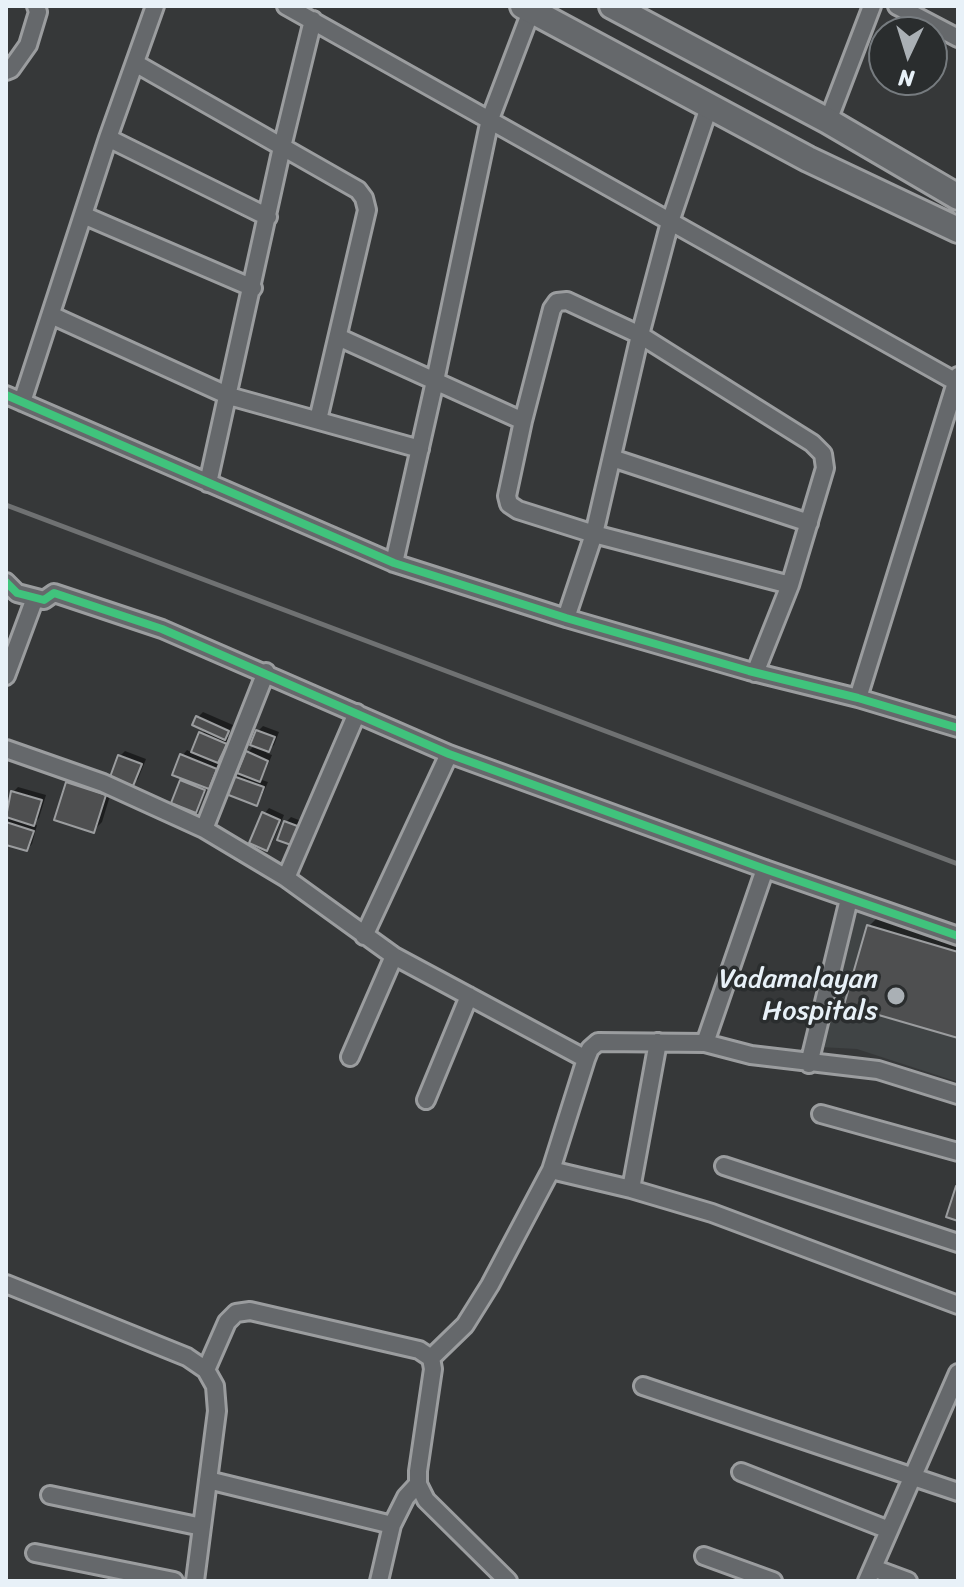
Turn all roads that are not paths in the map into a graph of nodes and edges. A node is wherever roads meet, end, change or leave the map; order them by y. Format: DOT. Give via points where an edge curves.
graph roads {
  1 [pos="36,6"];
  2 [pos="155,6"];
  3 [pos="286,6"];
  4 [pos="612,6"];
  5 [pos="872,6"];
  6 [pos="897,6"];
  7 [pos="529,8"];
  8 [pos="313,20"];
  9 [pos="958,38"];
  10 [pos="135,63"];
  11 [pos="6,71"];
  12 [pos="709,107"];
  13 [pos="490,119"];
  14 [pos="828,121"];
  15 [pos="108,138"];
  16 [pos="282,147"];
  17 [pos="958,197"];
  18 [pos="83,215"];
  19 [pos="268,217"];
  20 [pos="670,222"];
  21 [pos="958,230"];
  22 [pos="253,288"];
  23 [pos="51,315"];
  24 [pos="640,335"];
  25 [pos="338,337"];
  26 [pos="957,380"];
  27 [pos="435,381"];
  28 [pos="6,395"];
  29 [pos="229,396"];
  30 [pos="22,402"];
  31 [pos="318,420"];
  32 [pos="523,421"];
  33 [pos="420,449"];
  34 [pos="612,458"];
  35 [pos="208,483"];
  36 [pos="809,523"];
  37 [pos="594,534"];
  38 [pos="394,563"];
  39 [pos="6,582"];
  40 [pos="790,585"];
  41 [pos="35,598"];
  42 [pos="566,618"];
  43 [pos="266,672"];
  44 [pos="755,673"];
  45 [pos="6,676"];
  46 [pos="858,698"];
  47 [pos="357,713"];
  48 [pos="958,728"];
  49 [pos="7,751"];
  50 [pos="449,754"];
  51 [pos="204,829"];
  52 [pos="765,869"];
  53 [pos="286,878"];
  54 [pos="849,899"];
  55 [pos="364,936"];
  56 [pos="958,936"];
  57 [pos="394,956"];
  58 [pos="469,996"];
  59 [pos="658,1042"];
  60 [pos="705,1043"];
  61 [pos="350,1057"];
  62 [pos="586,1059"];
  63 [pos="809,1064"];
  64 [pos="958,1095"];
  65 [pos="426,1100"];
  66 [pos="821,1114"];
  67 [pos="958,1152"];
  68 [pos="724,1166"];
  69 [pos="551,1170"];
  70 [pos="631,1189"];
  71 [pos="958,1243"];
  72 [pos="6,1284"];
  73 [pos="958,1305"];
  74 [pos="431,1358"];
  75 [pos="206,1370"];
  76 [pos="958,1373"];
  77 [pos="643,1386"];
  78 [pos="952,1402"];
  79 [pos="741,1472"];
  80 [pos="912,1476"];
  81 [pos="208,1480"];
  82 [pos="418,1484"];
  83 [pos="958,1492"];
  84 [pos="50,1495"];
  85 [pos="392,1525"];
  86 [pos="202,1527"];
  87 [pos="889,1530"];
  88 [pos="35,1553"];
  89 [pos="704,1556"];
  90 [pos="870,1574"];
  91 [pos="174,1581"];
  92 [pos="195,1581"];
  93 [pos="379,1581"];
  94 [pos="508,1581"];
  95 [pos="773,1581"];
  96 [pos="908,1581"];
  1 -- 11 [label="street" via="28,45"];
  2 -- 10 [label="street"];
  3 -- 8 [label="street"];
  4 -- 14 [label="main road"];
  5 -- 14 [label="street"];
  6 -- 9 [label="street"];
  7 -- 12 [label="main road"];
  7 -- 13 [label="street"];
  8 -- 13 [label="street"];
  8 -- 16 [label="street"];
  10 -- 15 [label="street"];
  10 -- 16 [label="street"];
  12 -- 20 [label="street"];
  12 -- 21 [label="main road"];
  13 -- 20 [label="street"];
  13 -- 27 [label="street"];
  14 -- 17 [label="main road"];
  15 -- 18 [label="street"];
  15 -- 19 [label="street"];
  16 -- 19 [label="street"];
  16 -- 25 [label="street" via="364,198 367,210"];
  18 -- 22 [label="street"];
  18 -- 23 [label="street"];
  19 -- 22 [label="street"];
  20 -- 24 [label="street"];
  20 -- 26 [label="street"];
  22 -- 29 [label="street"];
  23 -- 29 [label="street"];
  23 -- 30 [label="street"];
  24 -- 32 [label="street" via="567,301 557,302"];
  24 -- 34 [label="street"];
  24 -- 36 [label="street" via="823,454 825,468"];
  25 -- 27 [label="street"];
  25 -- 31 [label="street"];
  26 -- 46 [label="street"];
  27 -- 32 [label="street"];
  27 -- 33 [label="street"];
  28 -- 30 [label="street"];
  29 -- 31 [label="street"];
  29 -- 35 [label="street"];
  30 -- 35 [label="street"];
  31 -- 33 [label="street"];
  32 -- 37 [label="street" via="509,504"];
  33 -- 38 [label="street"];
  34 -- 36 [label="street"];
  34 -- 37 [label="street"];
  35 -- 38 [label="street"];
  36 -- 40 [label="street"];
  37 -- 40 [label="street"];
  37 -- 42 [label="street"];
  38 -- 42 [label="street"];
  39 -- 41 [label="street" via="17,593"];
  40 -- 44 [label="street"];
  41 -- 43 [label="street" via="44,600 54,593"];
  41 -- 45 [label="street"];
  42 -- 44 [label="street"];
  43 -- 47 [label="street"];
  43 -- 51 [label="street"];
  44 -- 46 [label="street"];
  46 -- 48 [label="street"];
  47 -- 50 [label="street"];
  47 -- 53 [label="street"];
  49 -- 51 [label="street" via="103,783"];
  50 -- 52 [label="street"];
  50 -- 55 [label="street"];
  51 -- 53 [label="street"];
  52 -- 54 [label="street"];
  52 -- 60 [label="street"];
  53 -- 55 [label="street"];
  54 -- 56 [label="street"];
  54 -- 63 [label="street"];
  55 -- 57 [label="street"];
  57 -- 58 [label="street"];
  57 -- 61 [label="street"];
  58 -- 62 [label="street"];
  58 -- 65 [label="street"];
  59 -- 60 [label="street"];
  59 -- 62 [label="street" via="598,1042"];
  59 -- 70 [label="street"];
  60 -- 63 [label="street"];
  62 -- 69 [label="street"];
  63 -- 64 [label="street" via="878,1070"];
  66 -- 67 [label="street"];
  68 -- 71 [label="street"];
  69 -- 70 [label="street"];
  69 -- 74 [label="street" via="465,1325"];
  70 -- 73 [label="street" via="712,1213"];
  72 -- 75 [label="street" via="187,1357"];
  74 -- 75 [label="street" via="419,1350 250,1311 236,1313 227,1322"];
  74 -- 82 [label="street"];
  75 -- 81 [label="street" via="215,1386 217,1411"];
  76 -- 78 [label="street"];
  77 -- 80 [label="street"];
  78 -- 80 [label="street"];
  79 -- 87 [label="street"];
  80 -- 83 [label="street"];
  80 -- 87 [label="street"];
  81 -- 85 [label="street"];
  81 -- 86 [label="street"];
  82 -- 85 [label="street"];
  82 -- 94 [label="street" via="426,1500"];
  84 -- 86 [label="street"];
  85 -- 93 [label="street"];
  86 -- 92 [label="street"];
  87 -- 90 [label="street"];
  88 -- 91 [label="street"];
  89 -- 95 [label="street"];
  90 -- 96 [label="street"];
}
